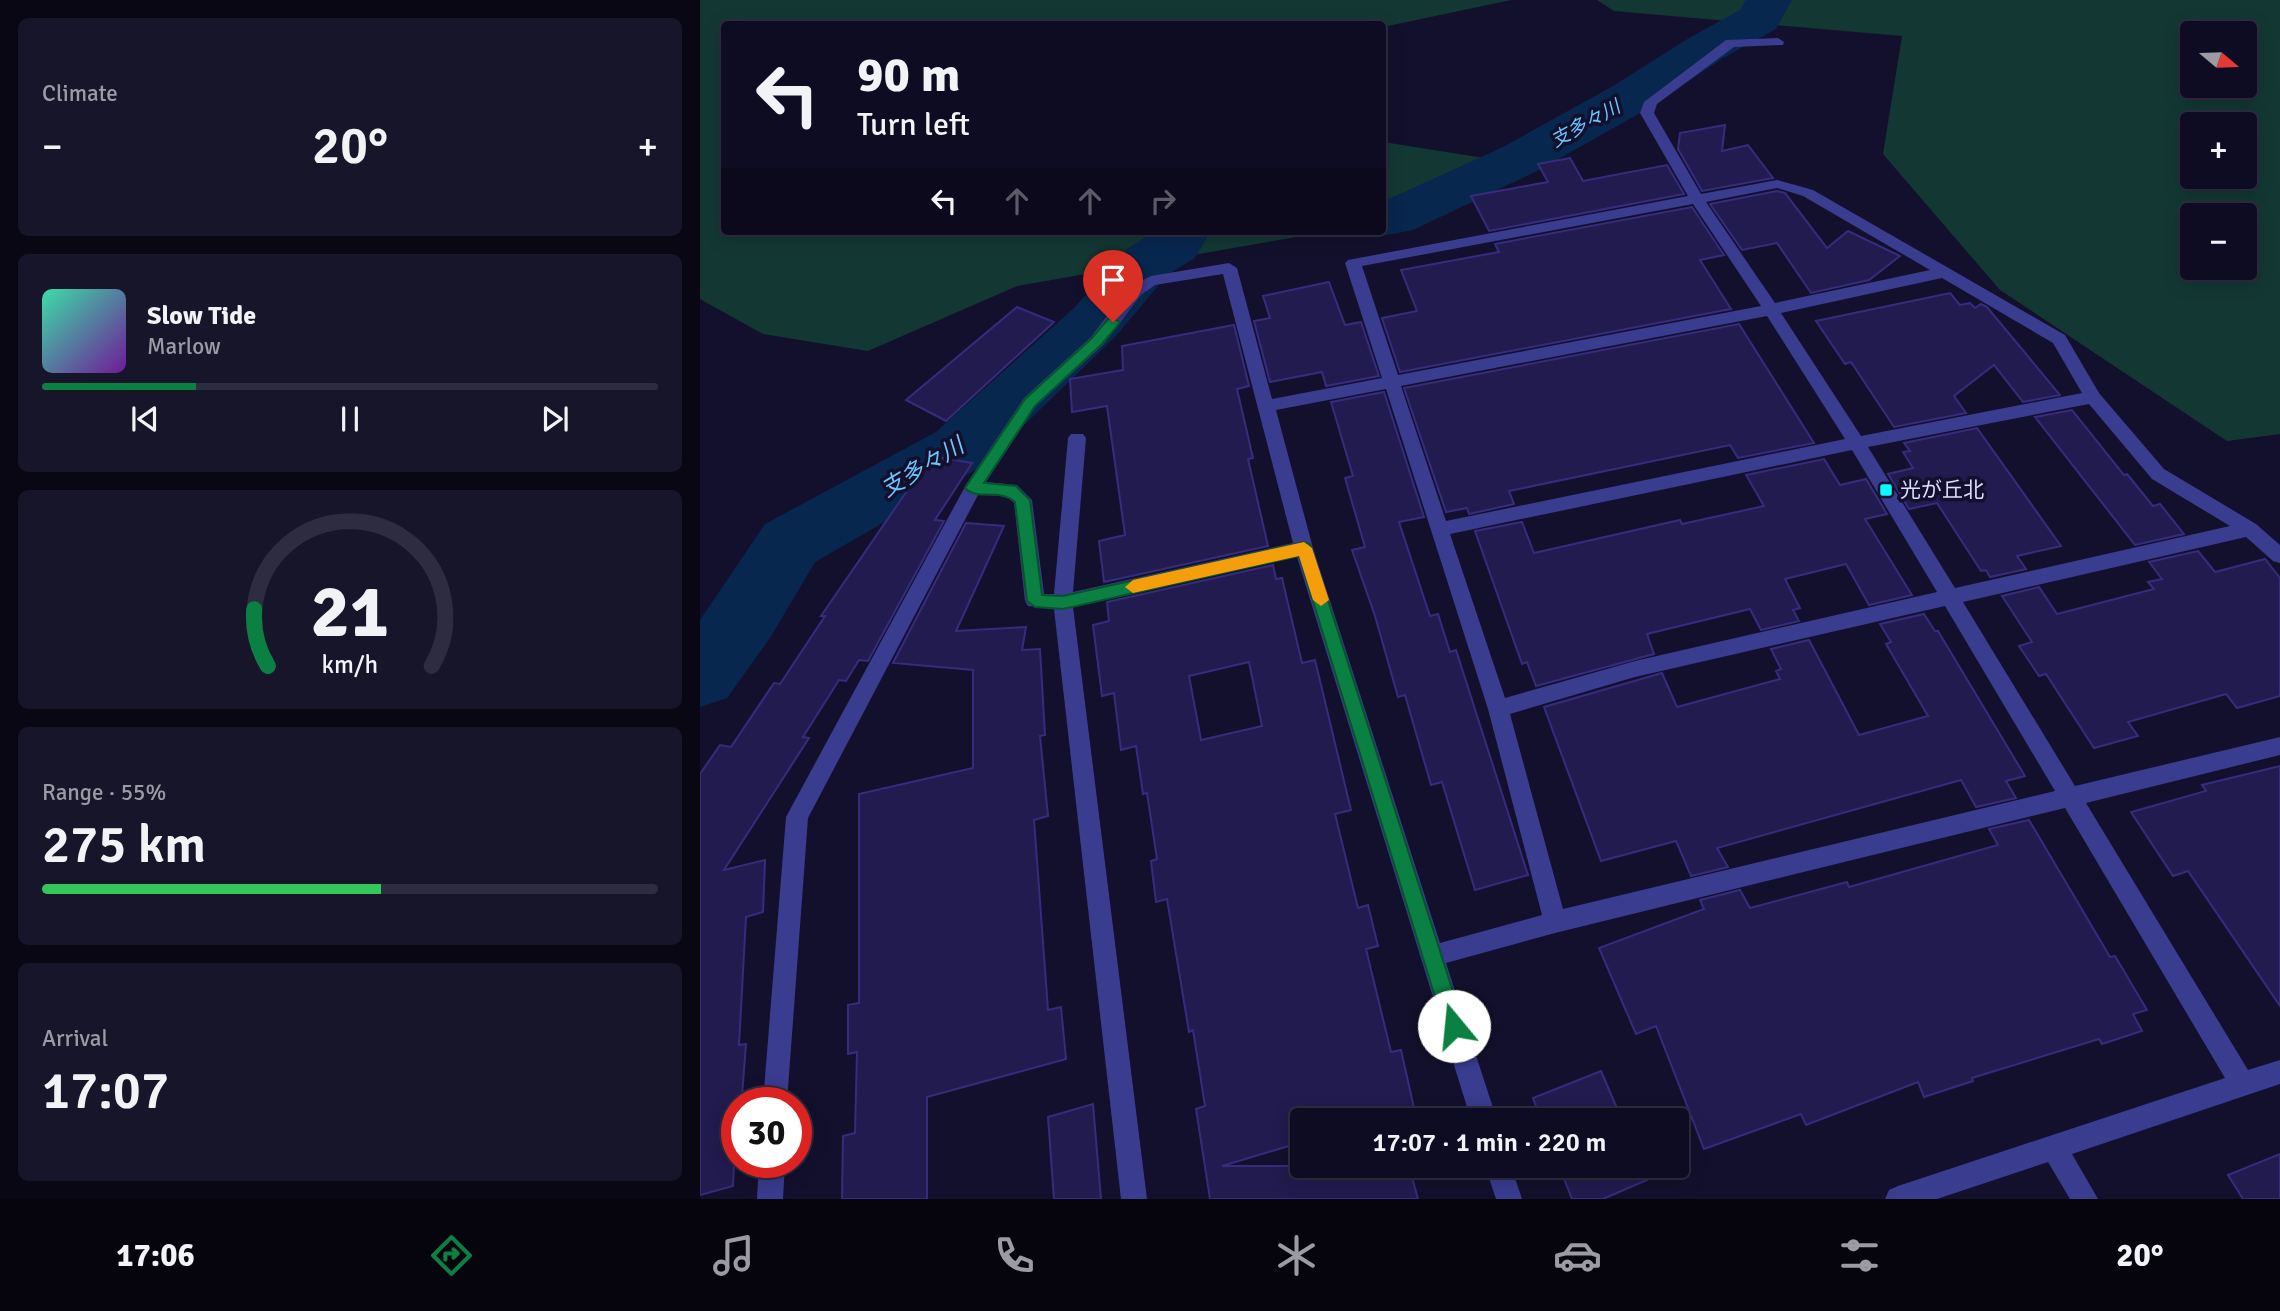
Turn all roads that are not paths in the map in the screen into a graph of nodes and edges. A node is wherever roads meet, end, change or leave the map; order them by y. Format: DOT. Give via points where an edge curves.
graph roads {
  1 [pos="1778,42"];
  2 [pos="1697,199"];
  3 [pos="1941,273"];
  4 [pos="1774,310"];
  5 [pos="1392,382"];
  6 [pos="2093,397"];
  7 [pos="1265,406"];
  8 [pos="1077,438"];
  9 [pos="1856,443"];
  10 [pos="973,488"];
  11 [pos="2249,528"];
  12 [pos="1440,529"];
  13 [pos="1304,548"];
  14 [pos="2280,556"];
  15 [pos="1950,598"];
  16 [pos="1063,602"];
  17 [pos="1498,709"];
  18 [pos="2280,746"];
  19 [pos="2071,796"];
  20 [pos="1555,922"];
  21 [pos="1432,956"];
  22 [pos="2280,1072"];
  23 [pos="2242,1083"];
  24 [pos="776,1087"];
  25 [pos="1480,1108"];
  26 [pos="2053,1147"];
  27 [pos="771,1178"];
  28 [pos="1502,1178"];
  29 [pos="770,1199"];
  30 [pos="1134,1199"];
  31 [pos="1509,1199"];
  32 [pos="1898,1199"];
  33 [pos="2085,1199"];
  1 -- 2 [label="street" via="1731,43 1651,102 1647,113"];
  2 -- 3 [label="street" via="1777,184 1808,193"];
  2 -- 4 [label="street"];
  2 -- 5 [label="street" via="1353,263"];
  3 -- 4 [label="street"];
  3 -- 6 [label="street" via="2059,339"];
  4 -- 5 [label="street"];
  4 -- 9 [label="street"];
  5 -- 7 [label="street"];
  5 -- 12 [label="street"];
  6 -- 9 [label="street"];
  6 -- 11 [label="street" via="2158,474"];
  7 -- 10 [label="street" via="1228,268 1151,281 1135,291 1097,341 1030,402"];
  7 -- 13 [label="street"];
  8 -- 16 [label="street"];
  9 -- 12 [label="street"];
  9 -- 15 [label="street"];
  10 -- 16 [label="street" via="1011,490 1023,500 1035,601"];
  10 -- 24 [label="street" via="797,817"];
  11 -- 14 [label="street"];
  11 -- 15 [label="street"];
  12 -- 17 [label="street"];
  13 -- 16 [label="street"];
  13 -- 21 [label="street"];
  15 -- 17 [label="street" via="1635,669"];
  15 -- 19 [label="street"];
  16 -- 30 [label="street"];
  17 -- 20 [label="street"];
  18 -- 19 [label="street"];
  19 -- 20 [label="street"];
  19 -- 23 [label="street"];
  20 -- 21 [label="street"];
  21 -- 25 [label="street"];
  22 -- 23 [label="street"];
  23 -- 26 [label="street"];
  26 -- 32 [label="street"];
  26 -- 33 [label="street"];
  27 -- 29 [label="street"];
  28 -- 31 [label="street"];
}
